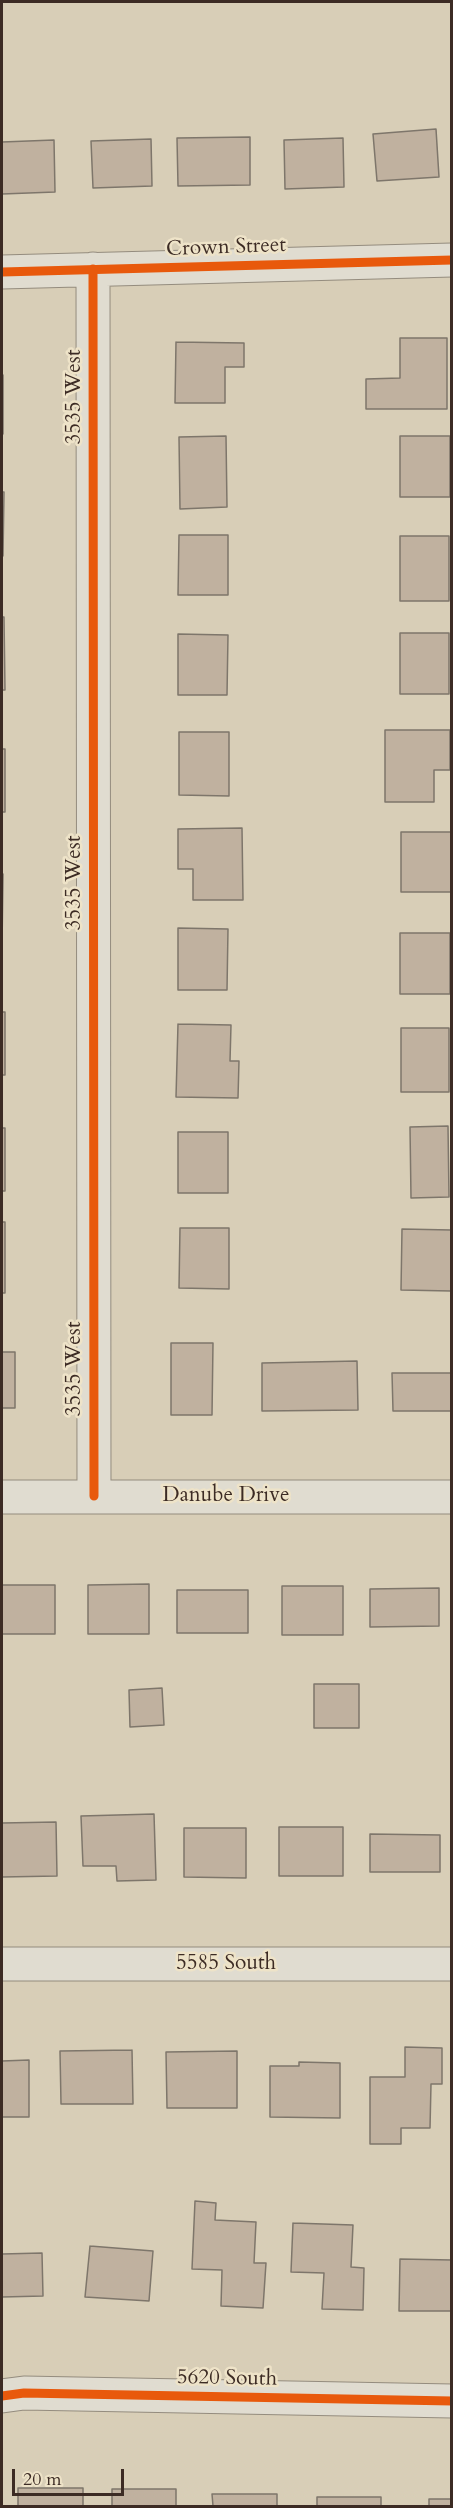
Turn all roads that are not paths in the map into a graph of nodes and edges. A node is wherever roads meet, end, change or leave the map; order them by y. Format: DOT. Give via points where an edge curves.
graph roads {
  1 [pos="452,260"];
  2 [pos="93,269"];
  3 [pos="2,272"];
  4 [pos="93,1496"];
  5 [pos="2,1497"];
  6 [pos="452,1497"];
  7 [pos="2,1964"];
  8 [pos="452,1964"];
  9 [pos="2,2396"];
  10 [pos="452,2401"];
  1 -- 2 [label="street, Crown Street"];
  2 -- 3 [label="street, Crown Street"];
  2 -- 4 [label="street, 3535 West"];
  4 -- 5 [label="street, Danube Drive"];
  4 -- 6 [label="street, Danube Drive"];
  7 -- 8 [label="street, 5585 South"];
  9 -- 10 [label="street, 5620 South" via="24,2392"];
}
